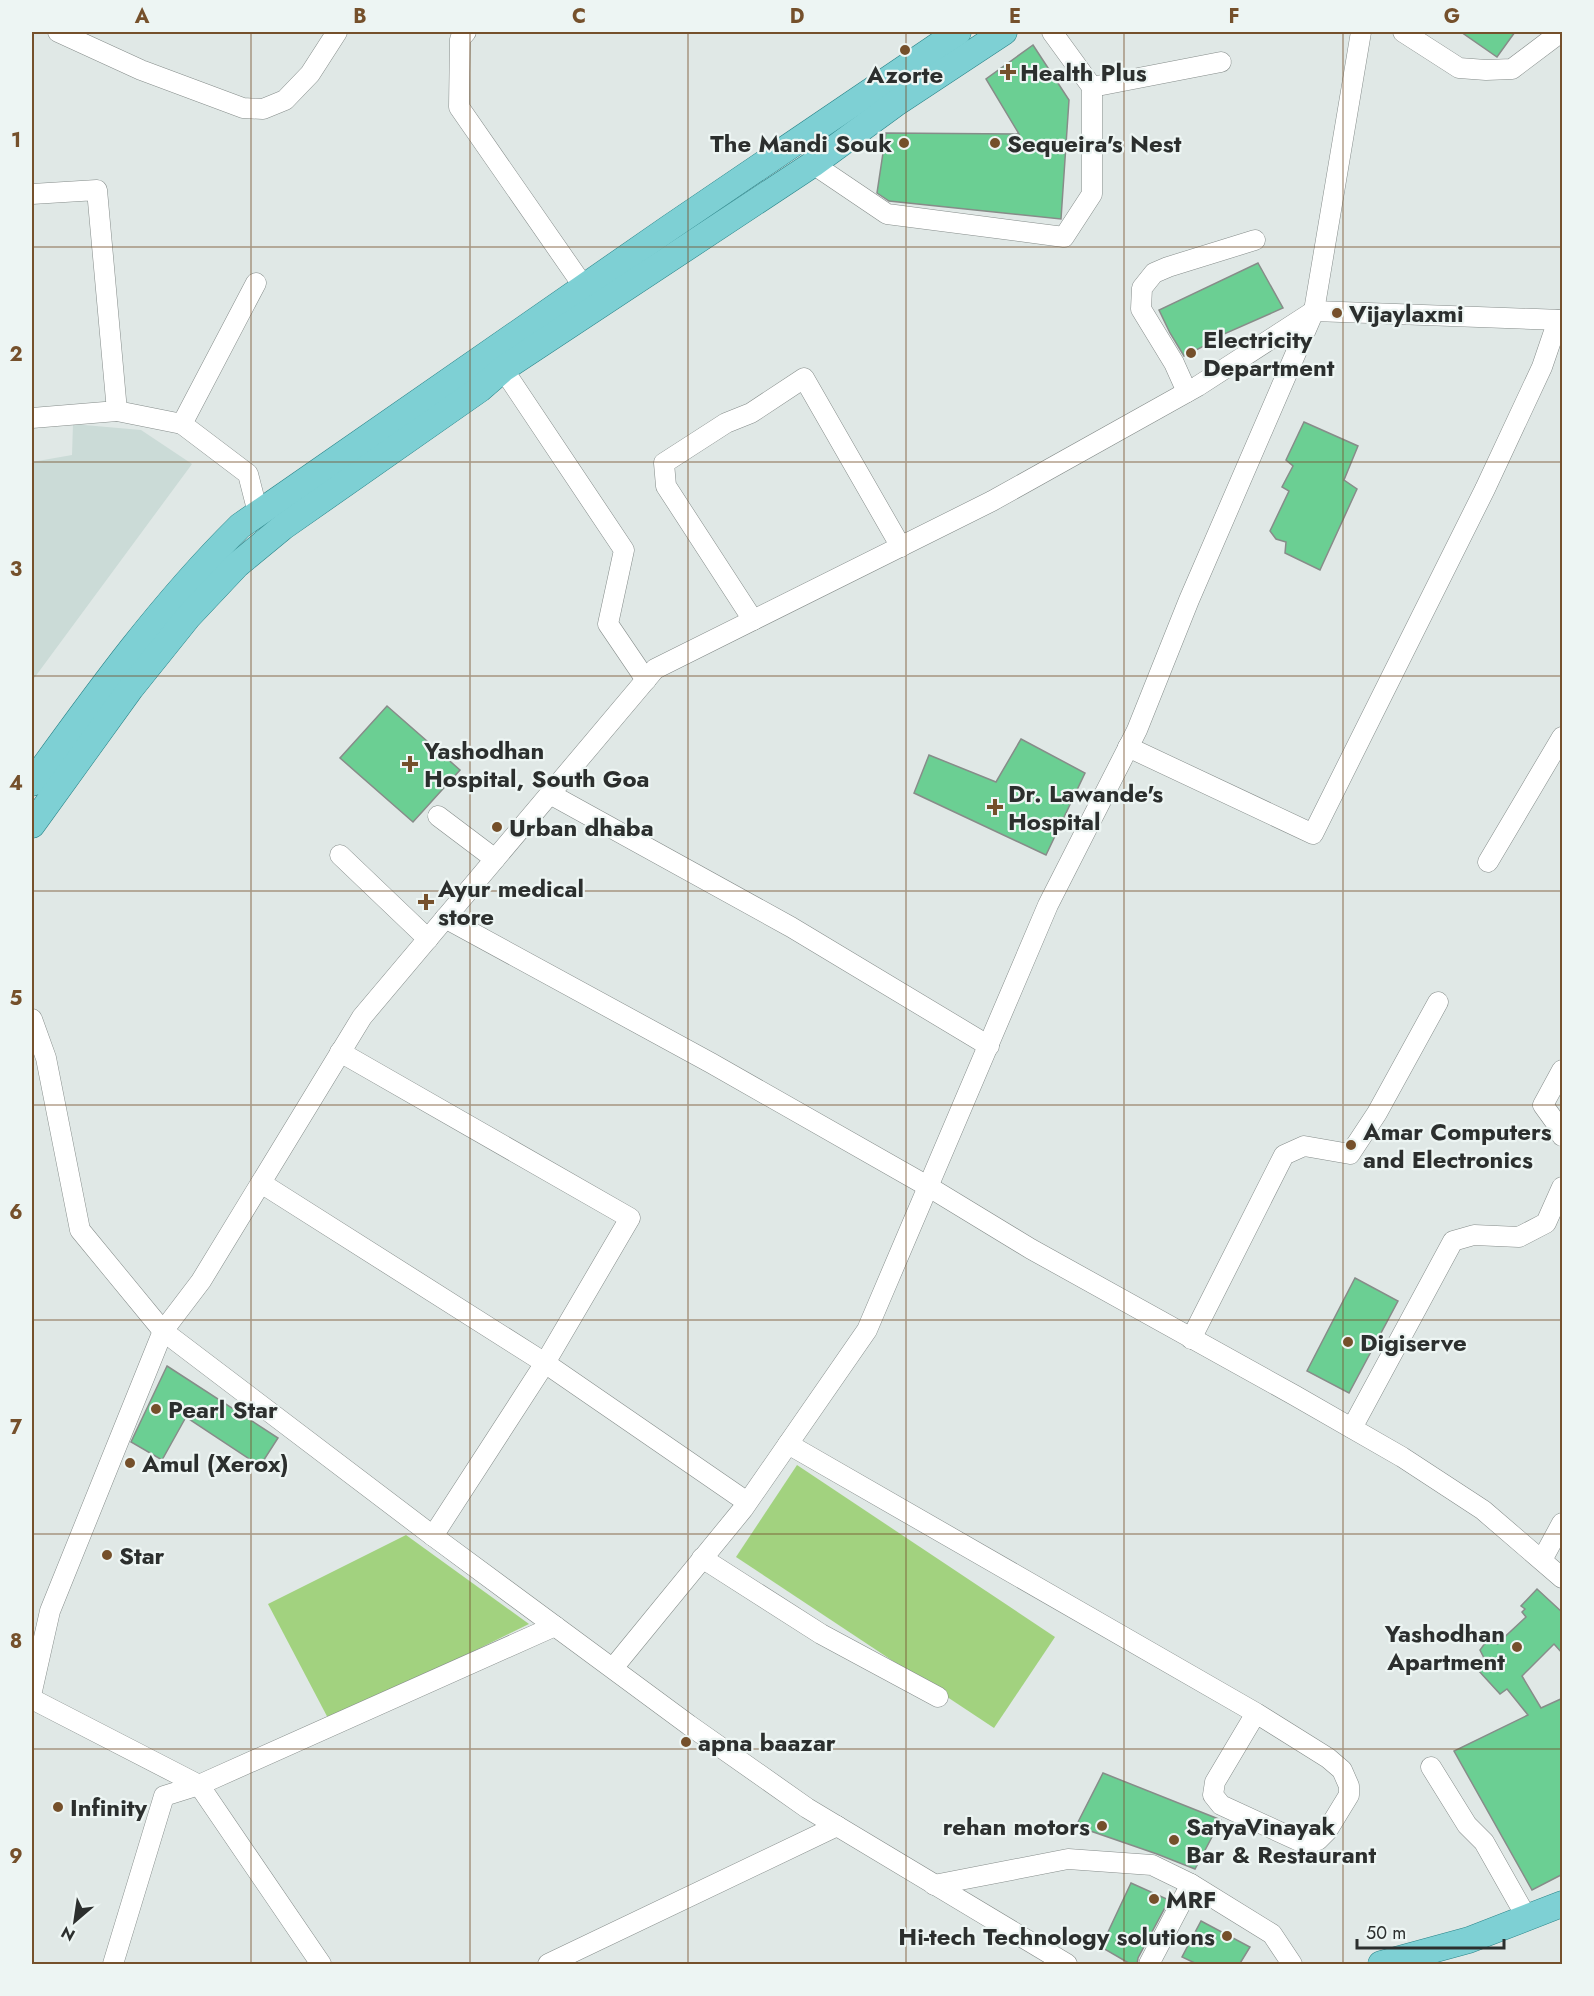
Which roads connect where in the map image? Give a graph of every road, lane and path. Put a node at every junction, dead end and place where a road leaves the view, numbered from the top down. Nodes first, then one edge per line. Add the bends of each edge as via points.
1 (58, 32) edge
2 (337, 32) edge
3 (958, 32) edge
4 (1004, 32) edge
5 (1052, 32) edge
6 (1361, 32) edge
7 (1403, 32) edge
8 (1561, 32) edge
9 (458, 34) edge
10 (1221, 62) dead end
11 (1092, 87) junction
12 (813, 164) junction
13 (32, 194) edge
14 (1255, 240) dead end
15 (256, 283) dead end
16 (584, 287) junction
17 (1314, 311) junction
18 (1560, 320) edge
19 (503, 369) junction
20 (1186, 393) junction
21 (117, 411) junction
22 (32, 418) edge
23 (182, 423) junction
24 (258, 513) junction
25 (901, 547) junction
26 (753, 620) junction
27 (646, 680) junction
28 (1563, 737) edge
29 (1128, 747) junction
30 (32, 783) edge
31 (550, 794) junction
32 (438, 816) dead end
33 (32, 825) edge
34 (340, 855) dead end
35 (495, 859) junction
36 (1488, 862) dead end
37 (445, 918) junction
38 (428, 939) junction
39 (1438, 1002) dead end
40 (32, 1019) edge
41 (989, 1046) junction
42 (340, 1052) junction
43 (1563, 1070) edge
44 (1563, 1136) edge
45 (261, 1183) junction
46 (929, 1187) junction
47 (1563, 1187) edge
48 (163, 1331) junction
49 (1191, 1339) junction
50 (545, 1363) junction
51 (1352, 1428) junction
52 (788, 1444) junction
53 (747, 1502) junction
54 (1563, 1523) edge
55 (433, 1536) junction
56 (702, 1558) junction
57 (1542, 1560) junction
58 (1563, 1578) edge
59 (555, 1626) junction
60 (613, 1668) junction
61 (32, 1691) edge
62 (938, 1697) dead end
63 (32, 1699) edge
64 (1256, 1713) junction
65 (1431, 1767) dead end
66 (199, 1785) junction
67 (837, 1826) junction
68 (1191, 1884) junction
69 (934, 1885) junction
70 (1563, 1904) edge
71 (1527, 1918) junction
72 (113, 1965) edge
73 (321, 1965) edge
74 (548, 1965) edge
75 (1067, 1965) edge
76 (1149, 1965) edge
77 (1292, 1965) edge
78 (1381, 1965) edge

1 - 2 street via 151,74 243,108 263,109 285,100 310,74
3 - 16 main road
4 - 12 main road
5 - 11 street
6 - 17 street
7 - 8 street via 1459,68 1486,70 1512,69
9 - 16 street via 459,107
10 - 11 street
11 - 12 street via 1092,194 1064,237 887,214
12 - 19 main road
13 - 21 street via 97,190
14 - 20 street via 1168,267 1154,273 1142,288 1141,309 1174,363
15 - 23 street
16 - 24 main road
17 - 18 street
17 - 20 street
17 - 29 street
18 - 29 street via 1485,489 1313,834
19 - 27 street via 624,550 608,624
19 - 33 main road via 237,565 188,617 131,688
20 - 25 street
21 - 22 street
21 - 23 street
23 - 24 street via 248,474
24 - 30 main road via 203,563 122,659
25 - 26 street
25 - 26 street via 804,378 663,463 666,486
26 - 27 street via 655,669
27 - 31 street
28 - 36 street
29 - 41 street via 1048,905
31 - 35 street
31 - 41 street via 791,927
32 - 35 street
34 - 38 street
35 - 37 street
37 - 38 street
37 - 46 street
38 - 42 street via 362,1017
39 - 49 street via 1350,1154 1304,1146 1284,1155
40 - 48 street via 46,1058 80,1230
41 - 46 street
42 - 45 street
42 - 50 street via 630,1218
43 - 44 street via 1543,1105
45 - 48 street via 201,1281
45 - 50 street
46 - 49 street via 1031,1250
46 - 52 street via 867,1330
47 - 51 street via 1545,1223 1519,1237 1474,1235 1453,1241
48 - 55 street
48 - 61 street via 50,1611
49 - 51 street
50 - 53 street
50 - 55 street
51 - 57 street via 1483,1510
52 - 53 street
52 - 64 street
53 - 56 street
54 - 57 street
55 - 59 street
56 - 60 street
56 - 62 street via 821,1634
57 - 58 street
59 - 60 street
59 - 66 street
60 - 67 street
63 - 66 street
64 - 64 street via 1215,1782 1213,1795 1221,1805 1299,1841 1309,1844 1318,1840 1349,1795 1342,1770
65 - 71 street via 1467,1825 1484,1842
66 - 72 street via 164,1796
66 - 73 street
67 - 69 street
67 - 74 street
68 - 69 street via 1152,1865 1068,1859
68 - 76 street
68 - 77 street via 1272,1934
69 - 75 street
70 - 71 main road
71 - 78 main road via 1469,1940

